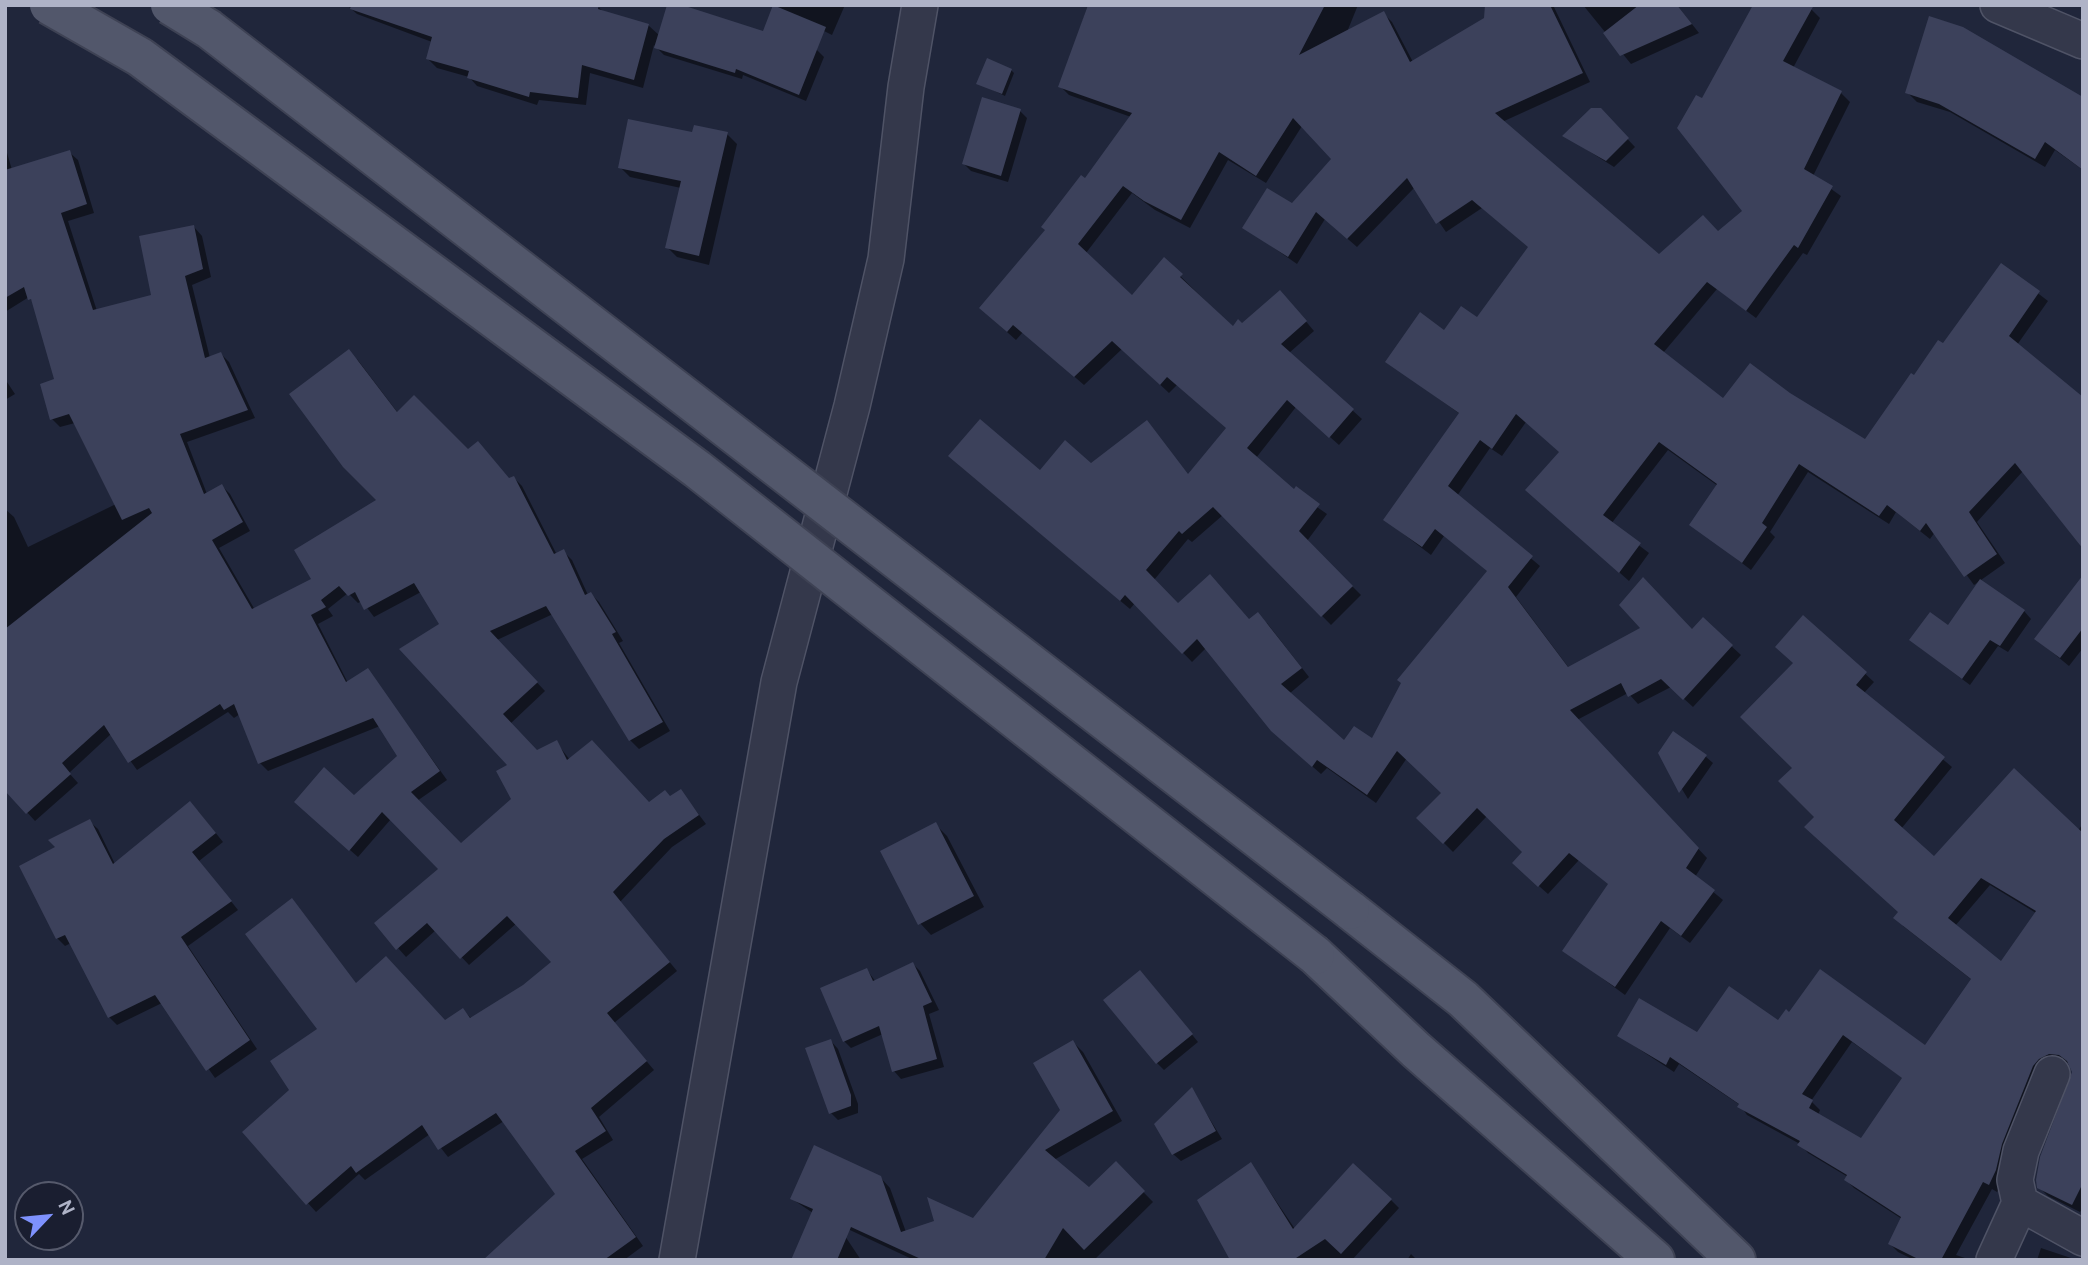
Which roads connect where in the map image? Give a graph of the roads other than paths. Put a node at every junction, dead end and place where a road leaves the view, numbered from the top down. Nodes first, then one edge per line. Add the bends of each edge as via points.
1 (49, 5) edge
2 (170, 5) edge
3 (920, 5) edge
4 (2001, 6) edge
5 (2083, 41) edge
6 (2052, 1074) dead end
7 (2020, 1203) junction
8 (2083, 1238) edge
9 (677, 1260) edge
10 (1655, 1260) edge
11 (1735, 1260) edge
12 (1994, 1260) edge

1 - 10 main road, bridge via 140,57 697,469 1314,955
2 - 11 main road, bridge via 209,29 1463,999
3 - 9 street via 886,258 779,682
4 - 5 street
6 - 7 street via 2021,1151 2015,1180
7 - 8 street
7 - 12 street

